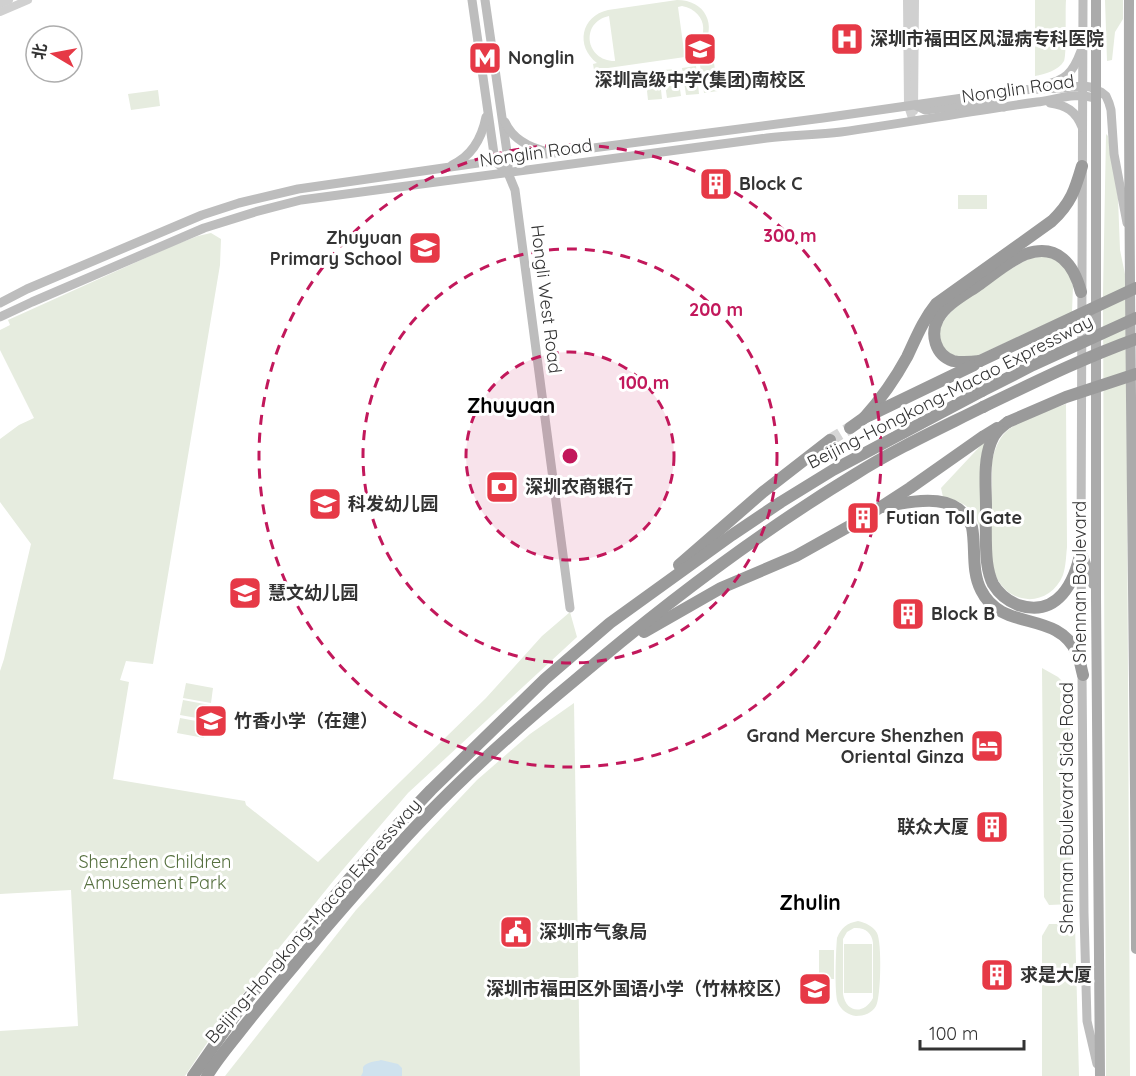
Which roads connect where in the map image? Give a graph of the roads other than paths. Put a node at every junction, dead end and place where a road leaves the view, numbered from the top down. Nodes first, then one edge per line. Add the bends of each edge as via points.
1 (9, 0) edge
2 (28, 0) edge
3 (472, 0) edge
4 (485, 0) edge
5 (1083, 0) edge
6 (1096, 0) edge
7 (1129, 0) edge
8 (912, 2) edge
9 (0, 4) edge
10 (0, 12) edge
11 (1083, 43) junction
12 (1019, 90) junction
13 (1083, 91) junction
14 (1096, 94) junction
15 (1041, 102) junction
16 (487, 103) junction
17 (911, 105) junction
18 (1004, 107) junction
19 (501, 108) junction
20 (913, 121) junction
21 (1082, 130) junction
22 (557, 153) junction
23 (508, 159) junction
24 (495, 161) junction
25 (1082, 166) junction
26 (443, 169) junction
27 (508, 173) junction
28 (1129, 187) junction
29 (1136, 212) edge
30 (1130, 241) junction
31 (985, 275) junction
32 (1136, 288) edge
33 (1081, 292) junction
34 (0, 303) edge
35 (0, 318) edge
36 (1136, 318) edge
37 (1136, 339) edge
38 (980, 362) junction
39 (1136, 374) edge
40 (864, 418) junction
41 (1008, 422) junction
42 (850, 428) tunnel mouth
43 (830, 440) tunnel mouth
44 (855, 524) tunnel mouth
45 (1081, 550) junction
46 (1096, 597) junction
47 (570, 608) dead end
48 (610, 624) junction
49 (595, 663) junction
50 (1083, 675) junction
51 (1136, 701) edge
52 (1136, 949) edge
53 (1100, 1075) edge
54 (193, 1076) edge
55 (207, 1076) edge

1 - 9 street
2 - 10 street
3 - 16 main road
4 - 19 main road, Hongli West Road
5 - 11 main road, Shennan Boulevard Side Road
6 - 14 main road, Shennan Boulevard
7 - 28 main road
8 - 17 street
11 - 12 main road via 1066,77
11 - 13 main road, Shennan Boulevard Side Road
12 - 13 main road, Nonglin Road
12 - 17 main road, Nonglin Road
13 - 14 main road
13 - 15 main road, Nonglin Road
13 - 21 main road, Shennan Boulevard Side Road
14 - 30 main road via 1106,96 1111,110 1114,154
14 - 46 main road, Shennan Boulevard
15 - 18 main road, Nonglin Road
15 - 21 main road via 1066,106 1079,120
16 - 24 main road
16 - 26 main road via 480,138 466,157
17 - 18 main road via 925,110 998,102
17 - 20 street
17 - 22 main road, Nonglin Road
18 - 20 main road, Nonglin Road
19 - 22 main road via 508,129 520,140 530,147
19 - 23 main road, Hongli West Road
20 - 27 main road, Nonglin Road
21 - 25 main road, Shennan Boulevard Side Road
22 - 23 main road, Nonglin Road
23 - 24 main road, Nonglin Road
23 - 27 main road, Hongli West Road
24 - 26 main road, Nonglin Road
24 - 27 main road
25 - 31 highway via 1064,209
25 - 33 main road, Shennan Boulevard Side Road
26 - 34 main road, Nonglin Road via 298,189 238,203 163,231
27 - 35 main road, Nonglin Road via 318,198 255,212 204,228
27 - 47 main road, Hongli West Road via 515,190
28 - 29 main road
28 - 30 main road
30 - 51 main road
31 - 33 highway via 1024,255 1046,252 1068,262
31 - 38 highway via 943,312 934,332 938,348 947,358
31 - 40 highway via 931,310 891,383
32 - 38 highway, bridge
33 - 45 main road, Shennan Boulevard Side Road
36 - 48 highway, Beijing-Hongkong-Macao Expressway, bridge via 1043,360 842,465 714,548
37 - 49 highway, Beijing-Hongkong-Macao Expressway, bridge via 982,407 856,473 690,587
38 - 40 highway
39 - 41 highway, bridge via 1066,397
40 - 42 highway
41 - 45 highway via 995,433 988,449 986,552 993,583 1012,602 1031,608 1046,606 1065,592
41 - 50 highway via 877,510 928,501 947,502 960,509 970,520 976,575 987,600 1013,618 1052,627 1068,639
43 - 48 highway via 763,492
44 - 49 highway via 690,605
45 - 46 main road
45 - 50 main road, Shennan Boulevard Side Road
46 - 53 main road, Shennan Boulevard
48 - 54 highway, Beijing-Hongkong-Macao Expressway via 508,713 390,832 243,1004
49 - 55 highway, Beijing-Hongkong-Macao Expressway via 424,817 254,1013
50 - 53 main road, Shennan Boulevard Side Road via 1087,1021
51 - 52 main road

